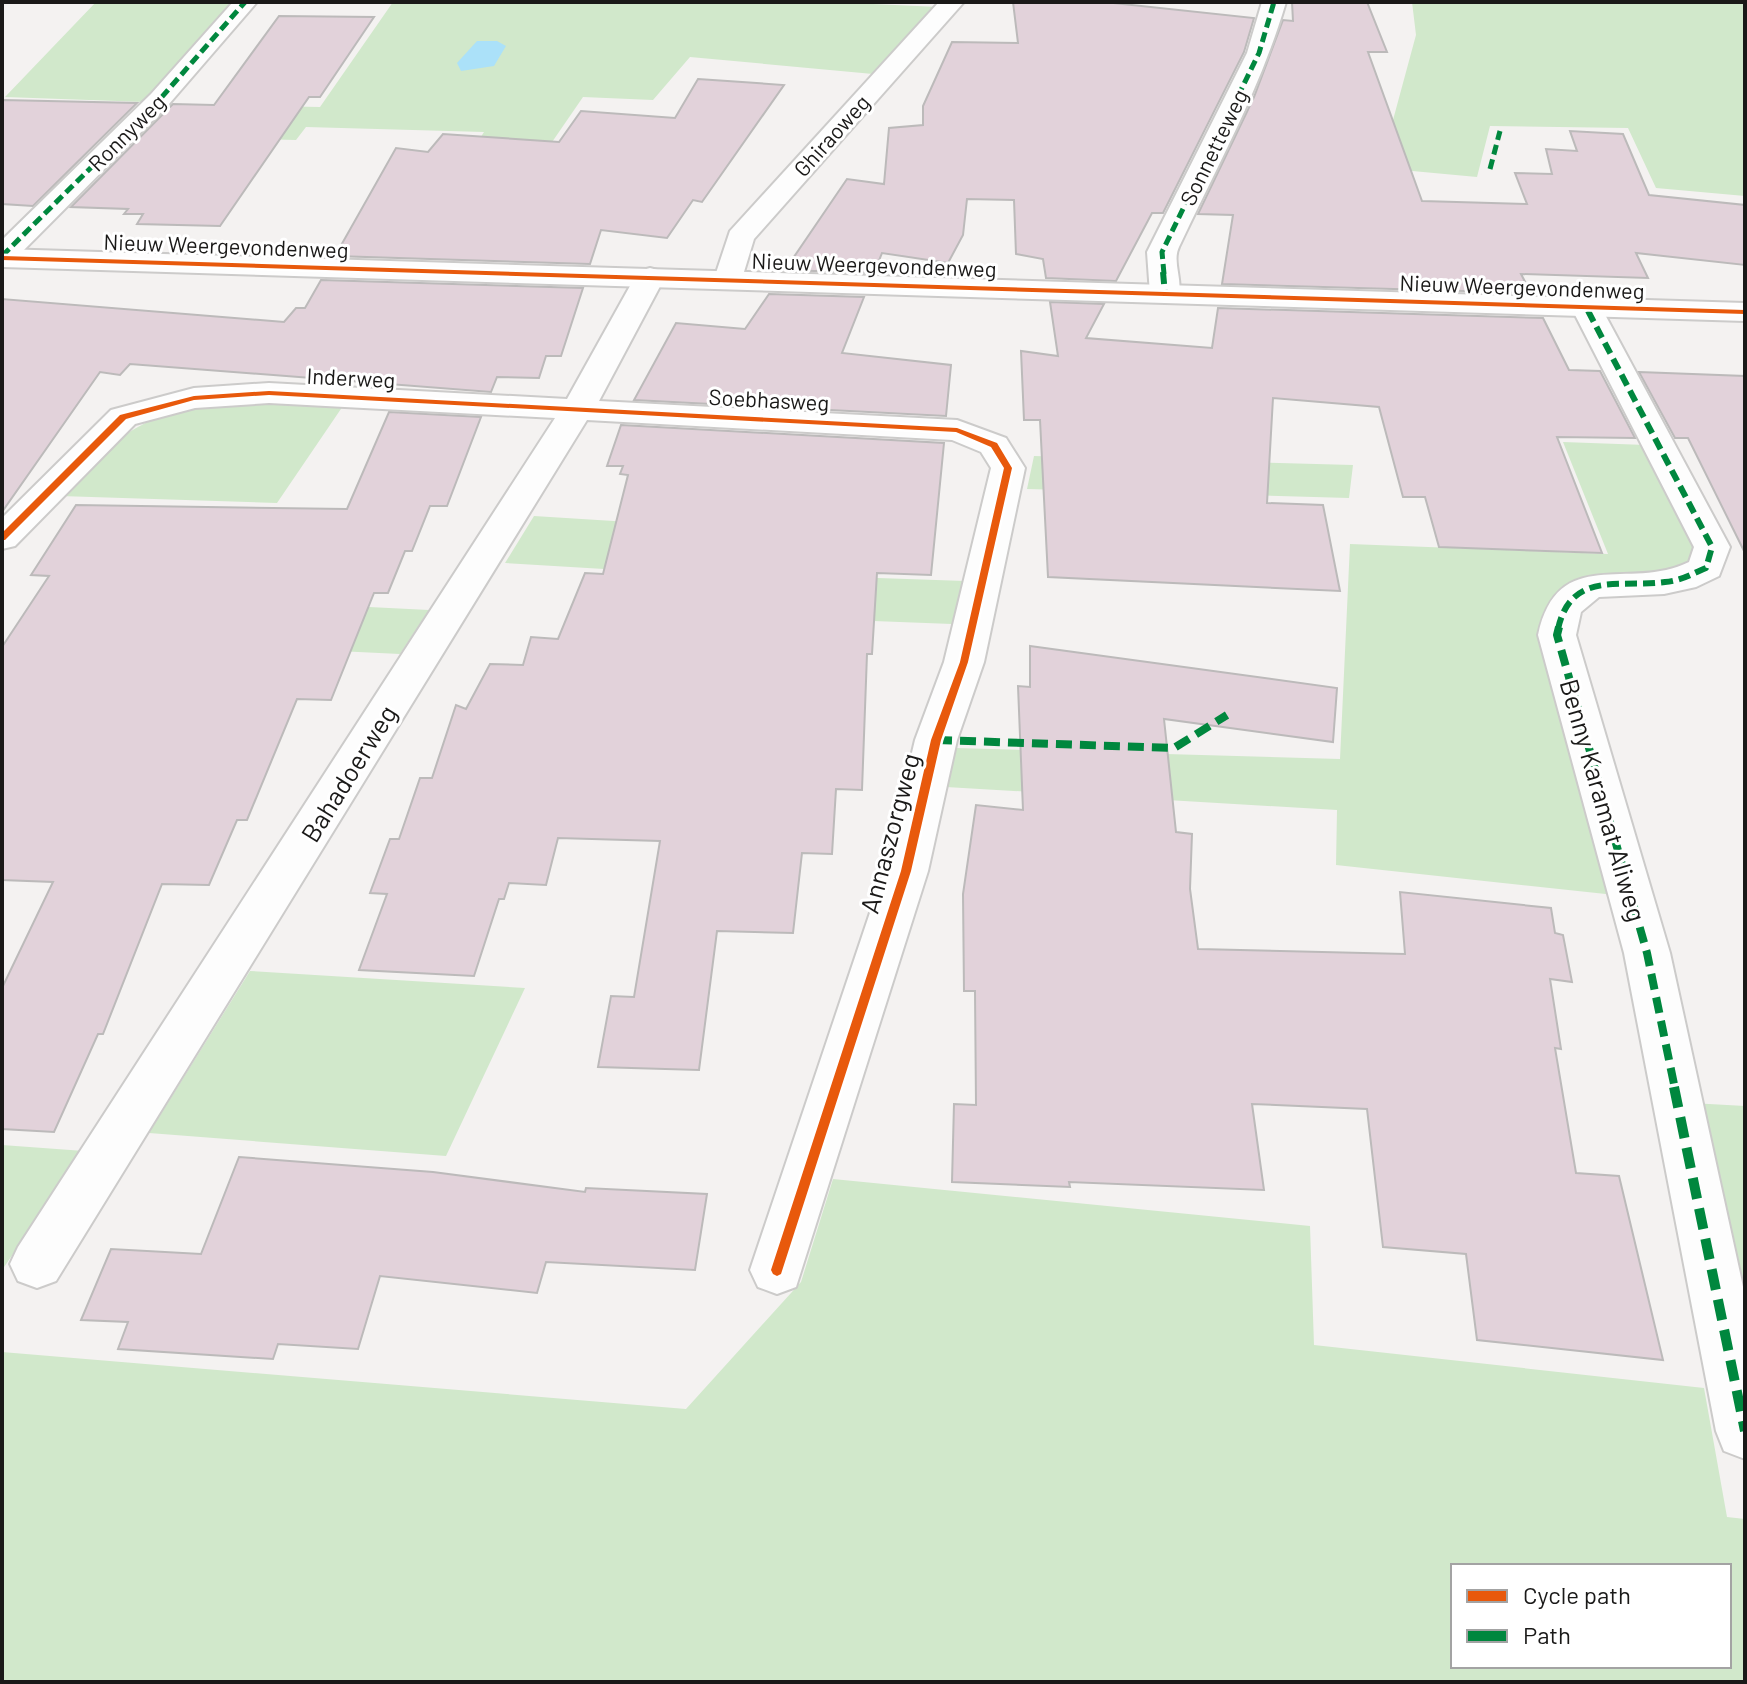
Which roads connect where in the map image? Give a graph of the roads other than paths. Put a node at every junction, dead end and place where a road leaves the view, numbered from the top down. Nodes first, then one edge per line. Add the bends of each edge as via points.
1 (245, 2) edge
2 (952, 2) edge
3 (1274, 2) edge
4 (2, 257) edge
5 (650, 277) junction
6 (729, 279) junction
7 (1165, 294) junction
8 (1587, 309) junction
9 (1745, 312) edge
10 (579, 407) junction
11 (957, 430) joint
12 (2, 538) edge
13 (37, 1264) dead end
14 (777, 1270) dead end
15 (1745, 1431) edge

1 - 4 street, Ronnyweg via 160,99
2 - 6 street, Ghiraoweg via 740,237
3 - 7 street, Sonnetteweg via 1259,53 1162,252
4 - 5 street, Nieuw Weergevondenweg
5 - 6 street, Nieuw Weergevondenweg
5 - 10 street, Bahadoerweg
6 - 7 street, Nieuw Weergevondenweg
7 - 8 street, Nieuw Weergevondenweg
8 - 9 street, Nieuw Weergevondenweg
8 - 15 street, Benny Karamat Aliweg via 1712,547 1706,568 1683,579 1606,583 1577,593 1559,613 1557,635 1647,953
10 - 11 street, Soebhasweg
10 - 12 street, Inderweg via 269,393 194,398 123,417
10 - 13 street, Bahadoerweg
11 - 14 street, Annaszorgweg via 994,445 1008,468 964,662 936,740 906,871

